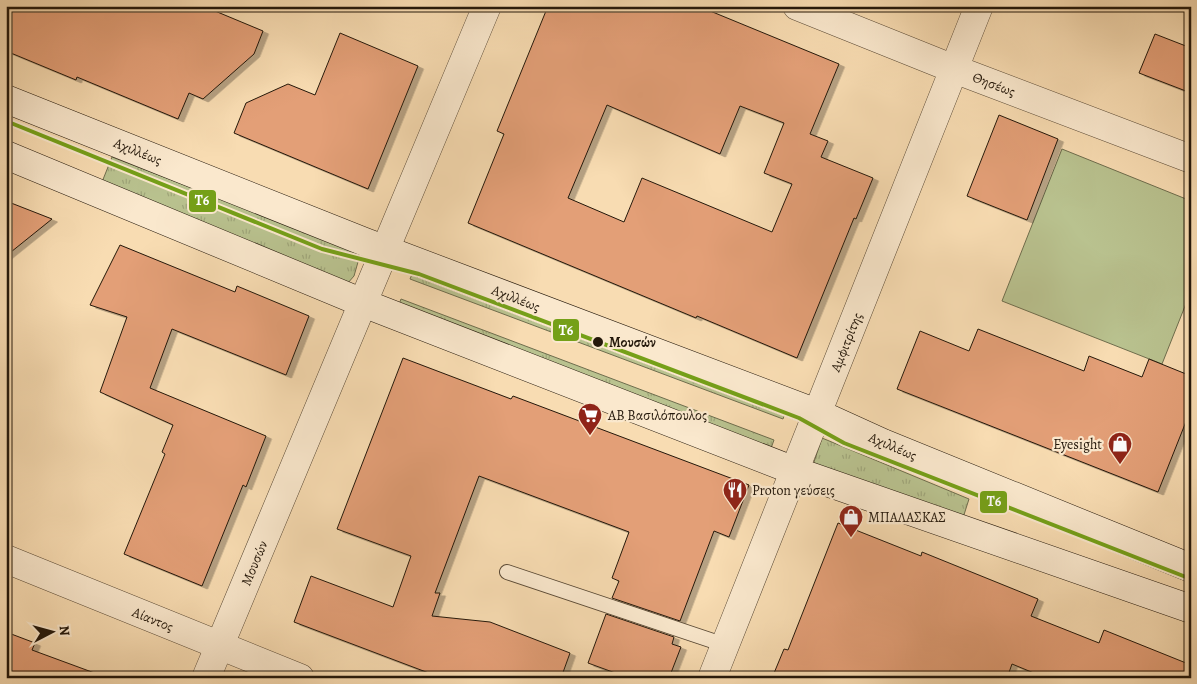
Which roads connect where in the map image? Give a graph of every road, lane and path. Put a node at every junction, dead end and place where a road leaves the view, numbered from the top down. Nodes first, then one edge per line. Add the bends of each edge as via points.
1 (487, 6) edge
2 (797, 6) edge
3 (979, 6) edge
4 (954, 69) junction
5 (6, 99) edge
6 (6, 155) edge
7 (1191, 159) edge
8 (386, 248) junction
9 (363, 303) junction
10 (817, 413) junction
11 (795, 471) junction
12 (6, 559) edge
13 (1191, 568) edge
14 (507, 572) dead end
15 (1191, 609) edge
16 (220, 645) junction
17 (726, 645) junction
18 (206, 678) edge
19 (300, 678) edge
20 (712, 678) edge

1 - 8 main road, Μουσών
2 - 4 main road, Θησέως
3 - 4 main road, Αμφιτρίτης
4 - 7 main road, Θησέως
4 - 10 main road, Αμφιτρίτης
5 - 8 main road, Αχιλλέως
6 - 9 main road
8 - 9 main road, Μουσών
8 - 10 main road, Αχιλλέως
9 - 11 main road
9 - 16 main road, Μουσών
10 - 11 main road, Αμφιτρίτης
10 - 13 main road, Αχιλλέως
11 - 15 main road
11 - 17 main road, Αμφιτρίτης
12 - 16 main road, Αίαντος
14 - 17 lane
16 - 18 main road, Μουσών
16 - 19 main road, Αίαντος
17 - 20 main road, Αμφιτρίτης

